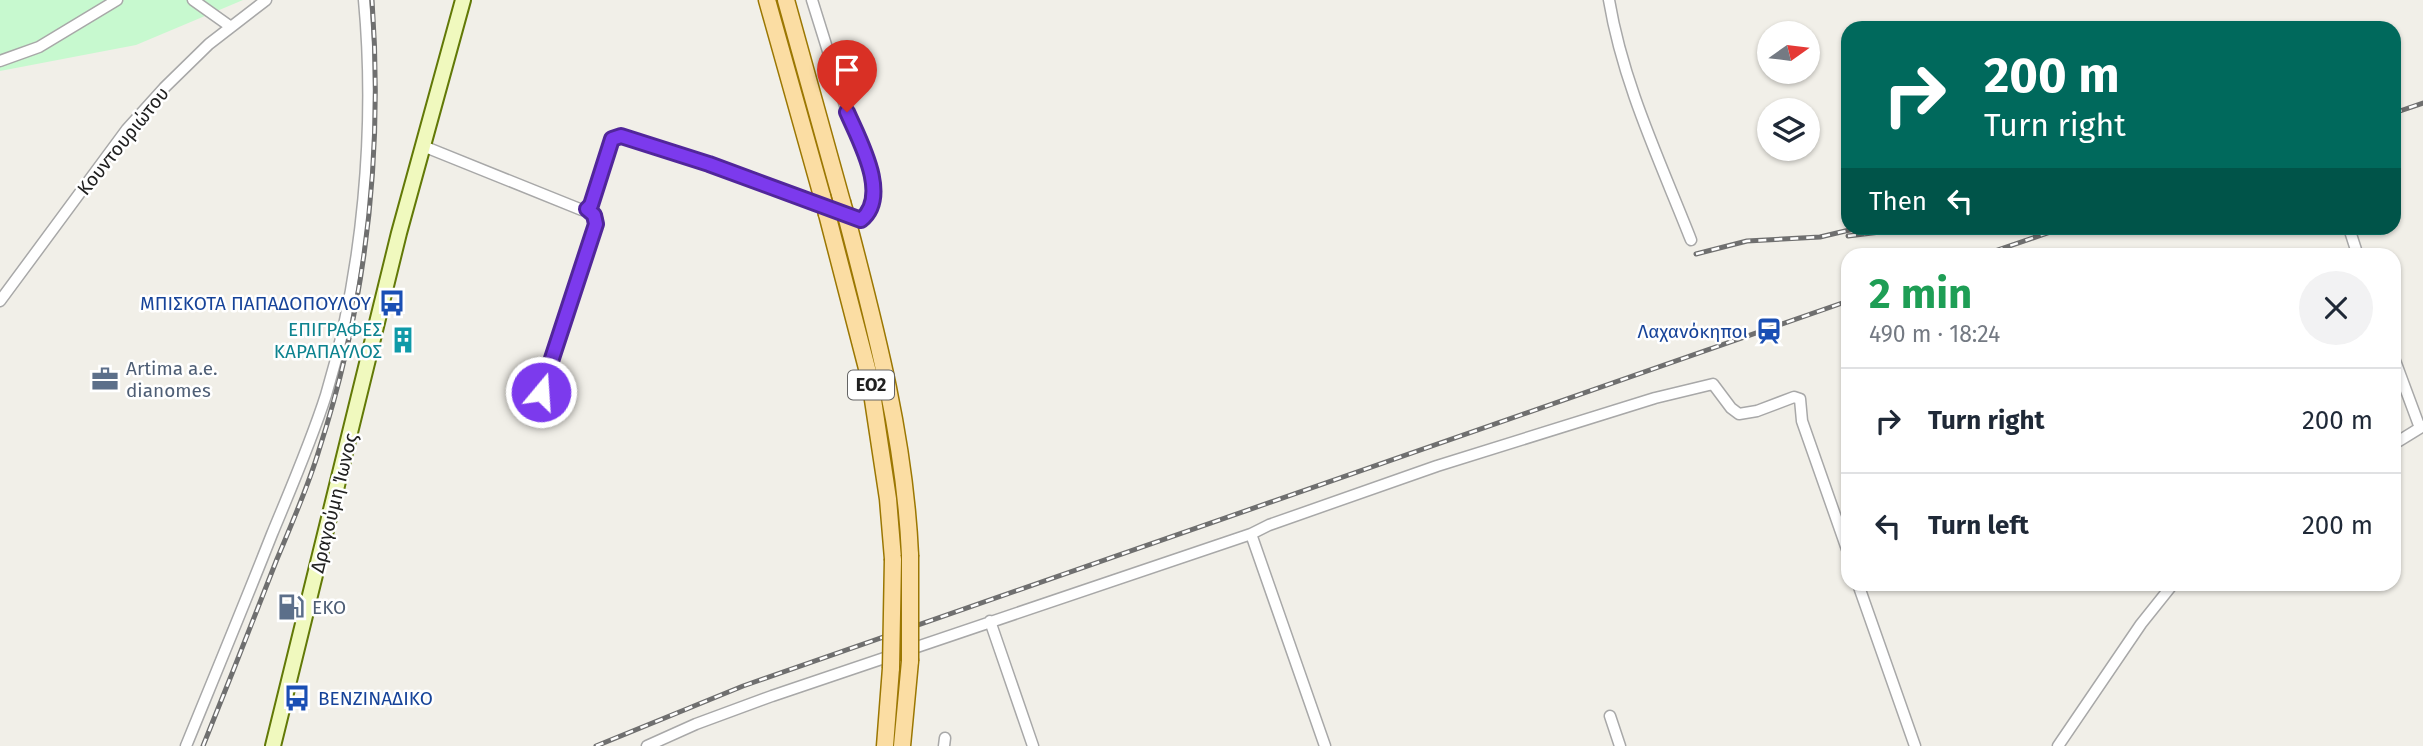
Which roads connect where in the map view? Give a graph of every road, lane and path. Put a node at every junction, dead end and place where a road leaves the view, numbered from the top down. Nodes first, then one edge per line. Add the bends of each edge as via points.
1 (117, 0) edge
2 (193, 0) edge
3 (266, 0) edge
4 (364, 0) edge
5 (463, 0) edge
6 (767, 0) edge
7 (786, 0) edge
8 (812, 0) edge
9 (1609, 0) edge
10 (231, 27) junction
11 (0, 61) edge
12 (423, 146) junction
13 (587, 209) junction
14 (1691, 240) dead end
15 (0, 300) edge
16 (2401, 375) edge
17 (541, 392) dead end
18 (2422, 427) edge
19 (2401, 440) edge
20 (1841, 532) edge
21 (1251, 534) junction
22 (1860, 591) edge
23 (2167, 591) edge
24 (990, 621) junction
25 (1610, 716) dead end
26 (186, 746) edge
27 (273, 746) edge
28 (647, 746) edge
29 (885, 746) edge
30 (902, 746) edge
31 (1033, 746) edge
32 (1325, 746) edge
33 (1620, 746) edge
34 (1915, 746) edge
35 (2058, 746) edge

1 - 11 street via 39,47
2 - 10 street
3 - 10 street, Κουντουριώτου
4 - 26 street via 369,79 362,208 332,374 311,438
5 - 12 main road
6 - 29 main road, ΕΟ2, bridge via 870,380 893,559
7 - 30 main road, ΕΟ2, bridge via 875,328 905,486 910,661
8 - 13 street via 847,112 870,167 874,193 868,215 861,220 621,136 612,139
9 - 14 street via 1629,82
10 - 15 street, Κουντουριώτου via 127,129
12 - 13 street
12 - 27 main road, Δραγούμη Ίωνος
13 - 17 street via 596,224
16 - 18 street
18 - 19 street
20 - 21 street via 1802,421 1800,399 1739,414 1713,384 1437,466
21 - 24 street
21 - 32 street
22 - 34 street
23 - 35 street
24 - 28 street via 772,696
24 - 31 street
25 - 33 street

